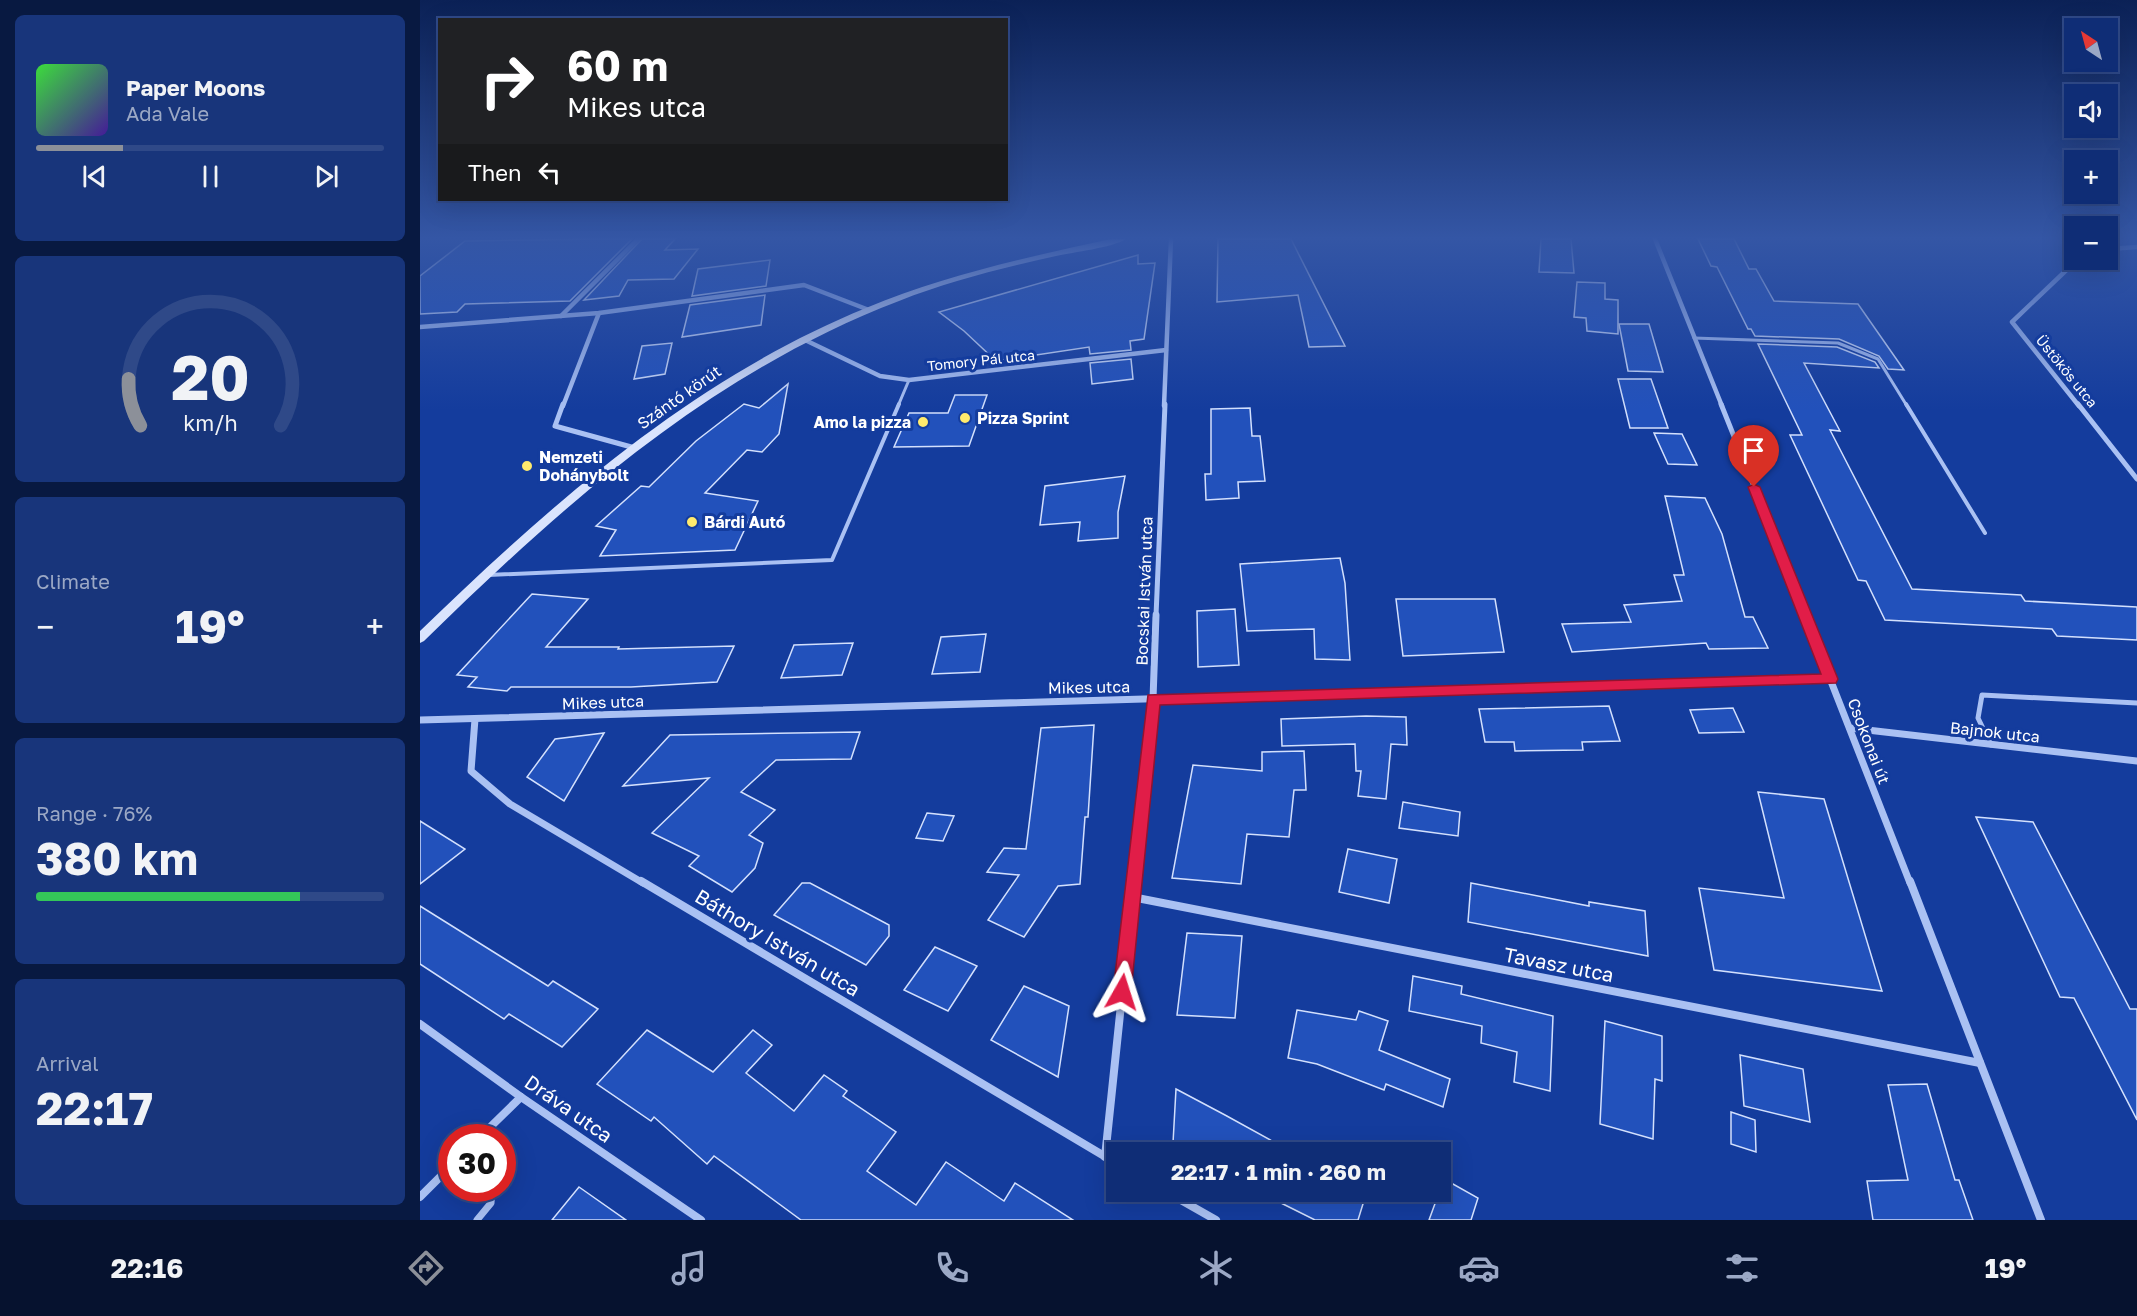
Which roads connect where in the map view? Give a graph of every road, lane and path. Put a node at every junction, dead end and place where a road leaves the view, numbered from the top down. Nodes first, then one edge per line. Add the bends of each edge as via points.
1 (580, 296) edge
2 (727, 296) edge
3 (832, 296) edge
4 (911, 296) edge
5 (1168, 296) edge
6 (1677, 296) edge
7 (2039, 296) edge
8 (869, 310) junction
9 (599, 314) junction
10 (560, 316) junction
11 (420, 327) edge
12 (1694, 338) junction
13 (805, 340) junction
14 (1166, 350) junction
15 (909, 380) junction
16 (635, 448) junction
17 (2137, 479) edge
18 (1985, 533) dead end
19 (485, 576) junction
20 (420, 638) edge
21 (1831, 679) junction
22 (1153, 699) junction
23 (2137, 702) edge
24 (475, 719) junction
25 (420, 720) edge
26 (1850, 728) junction
27 (1991, 745) junction
28 (2137, 761) edge
29 (1132, 897) junction
30 (420, 1024) edge
31 (1980, 1063) junction
32 (520, 1097) junction
33 (493, 1124) edge
34 (1105, 1157) joint
35 (438, 1179) edge
36 (420, 1197) edge
37 (491, 1202) edge
38 (1184, 1202) edge
39 (477, 1220) edge
40 (701, 1220) edge
41 (1216, 1220) edge
42 (2041, 1220) edge

1 - 10 street
2 - 9 street
3 - 8 street
4 - 8 street, Szántó körút
5 - 14 street, Bocskai István utca
6 - 12 street, Csokonai út
7 - 17 street, Üstökös utca via 2012,322
8 - 13 street, Szántó körút
9 - 10 street
9 - 16 street via 555,426
10 - 11 street
12 - 18 lane via 1838,343 1878,359
12 - 21 street, Csokonai út
13 - 15 street, Tomory Pál utca via 880,376
13 - 16 street, Szántó körút via 736,378
14 - 15 street, Tomory Pál utca
14 - 22 street, Bocskai István utca
15 - 19 lane via 832,560
16 - 19 street, Szántó körút via 531,532
19 - 20 street, Szántó körút
21 - 22 street, Mikes utca
21 - 26 street, Csokonai út
22 - 24 street, Mikes utca
22 - 29 street, Bocskai István utca
23 - 27 lane via 1982,695 1978,718
24 - 25 street, Mikes utca
24 - 34 street, Báthory István utca via 471,771 510,804
26 - 27 street, Bajnok utca
26 - 31 street, Csokonai út
27 - 28 street, Bajnok utca
29 - 31 street, Tavasz utca
29 - 34 street, Bocskai István utca
30 - 32 street, Dráva utca
31 - 42 street, Csokonai út
32 - 33 street
32 - 40 street, Dráva utca
35 - 36 street
37 - 39 lane
38 - 41 street

